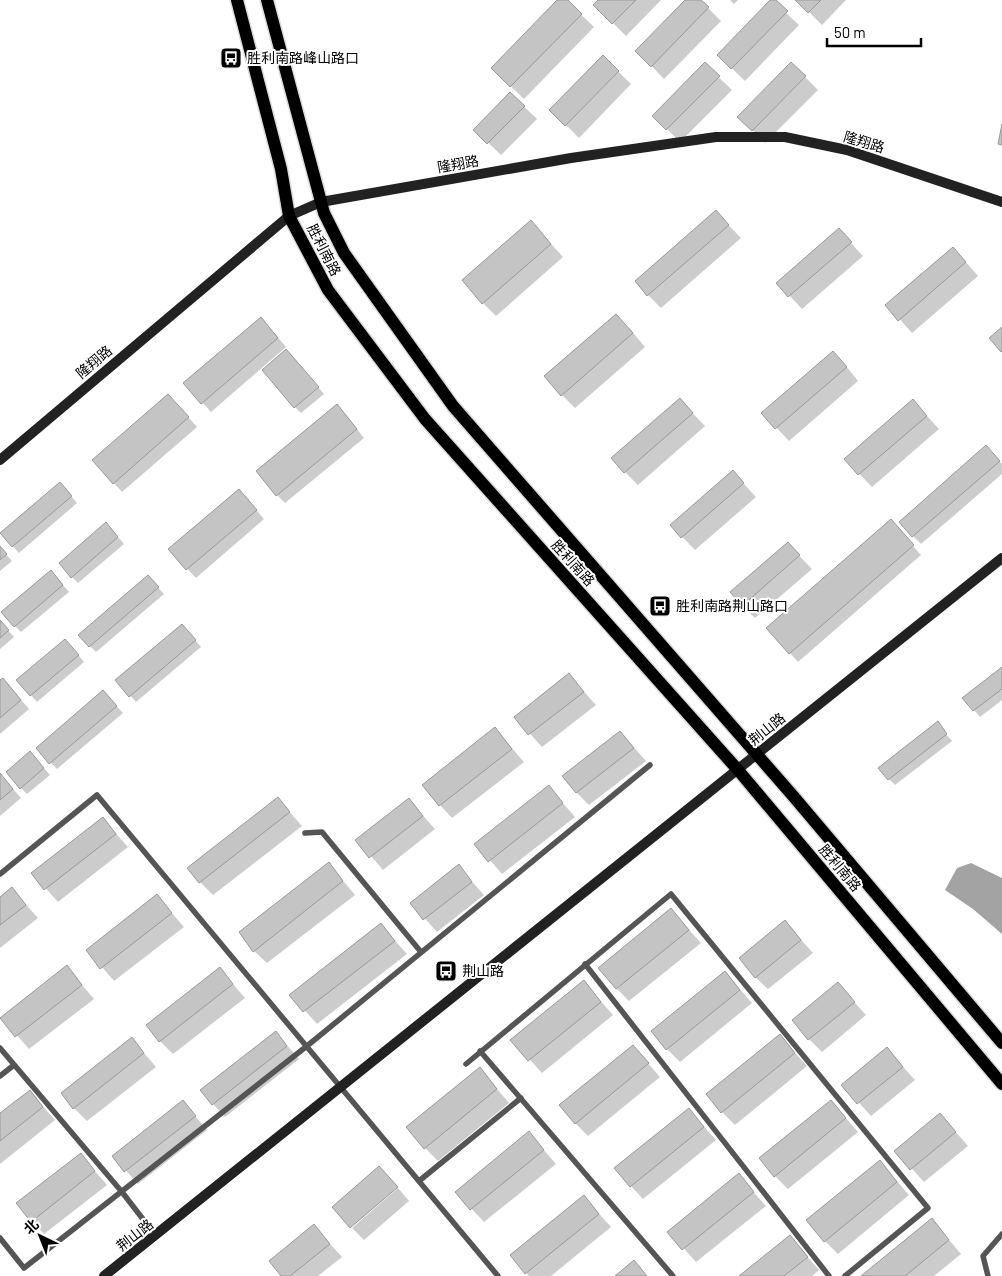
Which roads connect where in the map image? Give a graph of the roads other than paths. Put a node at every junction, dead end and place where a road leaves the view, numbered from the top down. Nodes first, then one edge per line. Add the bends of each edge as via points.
1 (237, 0) edge
2 (267, 0) edge
3 (321, 202) junction
4 (1002, 202) edge
5 (289, 216) junction
6 (0, 460) edge
7 (1002, 558) edge
8 (757, 755) junction
9 (650, 765) dead end
10 (738, 770) junction
11 (305, 833) dead end
12 (0, 874) edge
13 (421, 952) junction
14 (585, 964) junction
15 (1002, 1043) edge
16 (307, 1046) junction
17 (0, 1048) edge
18 (480, 1051) junction
19 (466, 1064) dead end
20 (14, 1065) junction
21 (0, 1076) edge
22 (1002, 1084) edge
23 (340, 1086) junction
24 (521, 1098) junction
25 (419, 1181) junction
26 (122, 1192) junction
27 (1002, 1234) edge
28 (156, 1236) junction
29 (0, 1238) edge
30 (104, 1276) edge
31 (498, 1276) edge
32 (673, 1276) edge
33 (829, 1276) edge
34 (845, 1276) edge
35 (988, 1276) edge

1 - 5 main road, 胜利南路 via 281,169
2 - 3 main road, 胜利南路
3 - 4 street, 隆翔路 via 571,158 716,137 785,137 847,150
3 - 5 street, 隆翔路
3 - 8 main road, 胜利南路 via 344,253 453,406
5 - 6 street, 隆翔路
5 - 10 main road, 胜利南路 via 328,290 425,419
7 - 8 street, 荆山路
8 - 10 street, 荆山路
8 - 15 main road, 胜利南路
9 - 13 lane
10 - 22 main road, 胜利南路
10 - 23 street, 荆山路
11 - 13 lane via 322,832
12 - 16 lane via 97,795
13 - 16 lane
14 - 18 lane
14 - 33 lane
14 - 34 lane via 670,894 677,902 928,1208
16 - 23 lane
16 - 26 lane
17 - 20 lane
18 - 19 lane
18 - 24 lane
20 - 21 lane
20 - 26 lane
23 - 25 lane
23 - 28 street, 荆山路
24 - 25 lane
24 - 32 lane
25 - 31 lane
26 - 28 lane
26 - 29 lane via 24,1268
27 - 35 lane via 984,1256
28 - 30 street, 荆山路

